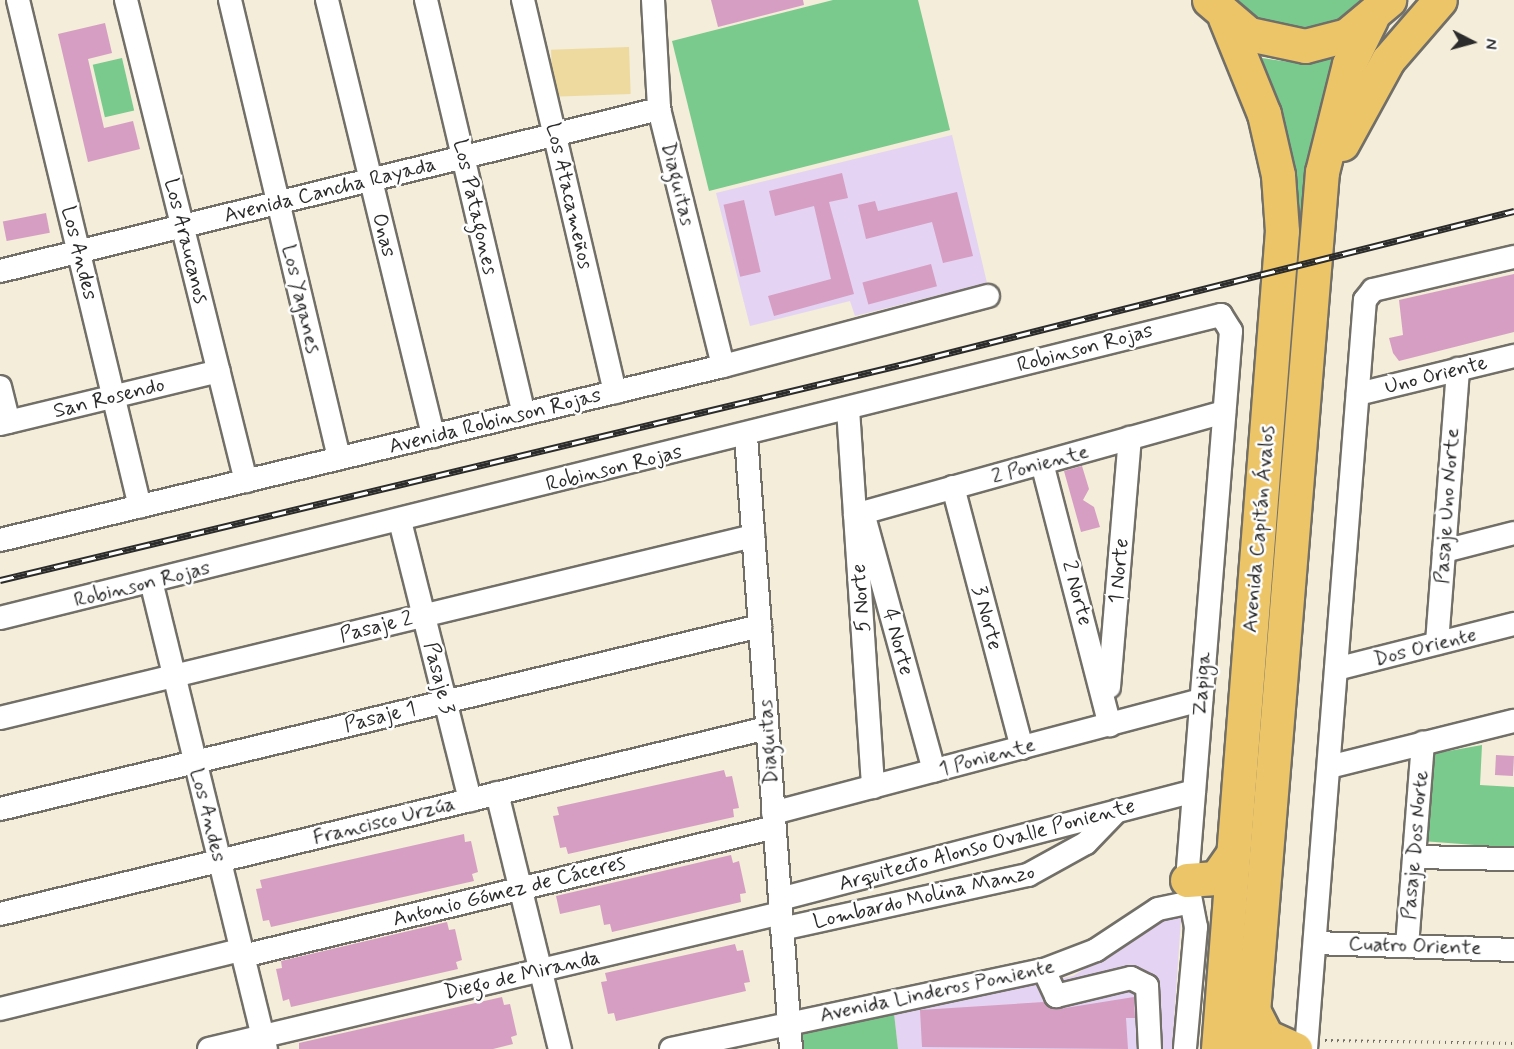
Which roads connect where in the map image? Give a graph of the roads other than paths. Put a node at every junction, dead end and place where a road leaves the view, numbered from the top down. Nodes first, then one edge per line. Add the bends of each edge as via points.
1 (18, 0) edge
2 (126, 0) edge
3 (230, 0) edge
4 (327, 0) edge
5 (426, 0) edge
6 (523, 0) edge
7 (653, 0) edge
8 (1440, 0) edge
9 (1385, 5) edge
10 (1217, 9) edge
11 (659, 109) junction
12 (555, 134) junction
13 (463, 157) junction
14 (370, 180) junction
15 (278, 203) junction
16 (182, 226) junction
17 (1316, 235) junction
18 (79, 252) junction
19 (1514, 257) edge
20 (0, 271) edge
21 (988, 296) dead end
22 (1226, 319) joint
23 (1514, 356) edge
24 (723, 366) junction
25 (1458, 369) junction
26 (219, 371) junction
27 (0, 387) edge
28 (615, 392) junction
29 (1358, 394) junction
30 (113, 397) junction
31 (848, 409) junction
32 (1224, 412) junction
33 (524, 414) junction
34 (4, 423) edge
35 (433, 436) junction
36 (746, 436) junction
37 (1130, 438) junction
38 (339, 458) junction
39 (1042, 463) junction
40 (246, 481) junction
41 (953, 487) junction
42 (140, 507) junction
43 (859, 514) junction
44 (400, 520) junction
45 (1514, 533) edge
46 (753, 536) junction
47 (0, 540) edge
48 (1444, 551) junction
49 (151, 581) junction
50 (424, 615) junction
51 (0, 618) edge
52 (1514, 624) edge
53 (760, 626) junction
54 (1437, 644) junction
55 (1336, 669) junction
56 (174, 676) junction
57 (1201, 700) junction
58 (446, 701) junction
59 (1109, 714) junction
60 (0, 718) edge
61 (1514, 721) edge
62 (767, 728) junction
63 (1423, 743) junction
64 (1022, 748) junction
65 (195, 762) junction
66 (1329, 767) junction
67 (934, 771) junction
68 (873, 787) junction
69 (1194, 791) junction
70 (497, 793) junction
71 (470, 800) junction
72 (0, 809) edge
73 (1117, 811) junction
74 (774, 820) junction
75 (1233, 854) junction
76 (1414, 857) junction
77 (1514, 859) edge
78 (220, 860) junction
79 (520, 889) junction
80 (1188, 891) junction
81 (0, 914) edge
82 (781, 914) junction
83 (1315, 943) junction
84 (1407, 946) junction
85 (1514, 950) edge
86 (242, 953) junction
87 (1044, 970) junction
88 (541, 971) junction
89 (0, 1009) edge
90 (1254, 1012) junction
91 (789, 1023) junction
92 (1219, 1035) edge
93 (264, 1043) edge
94 (209, 1049) edge
95 (560, 1049) edge
96 (671, 1049) edge
97 (791, 1049) edge
98 (1150, 1049) edge
99 (1185, 1049) edge
100 (1242, 1049) edge
101 (1250, 1049) edge
102 (1295, 1049) edge
103 (1306, 1049) edge

1 - 18 street, Los Andes
2 - 16 street, Los Araucanos
3 - 15 street, Los Yaganes
4 - 14 street, Onas
5 - 13 street, Los Patagones
6 - 12 street, Los Atacameños
7 - 11 street, Diaguitas
8 - 17 highway via 1388,60 1354,118 1335,161
9 - 10 highway via 1334,41 1298,46 1263,40
9 - 17 highway, Avenida Capitán Ávalos via 1349,64 1333,120
10 - 75 highway, Avenida Capitán Ávalos via 1264,114 1278,175 1282,231
11 - 12 street, Avenida Cancha Rayada
11 - 24 street, Diaguitas
12 - 13 street, Avenida Cancha Rayada
12 - 28 street, Los Atacameños
13 - 14 street, Avenida Cancha Rayada
13 - 33 street, Los Patagones
14 - 15 street, Avenida Cancha Rayada
14 - 35 street, Onas
15 - 16 street, Avenida Cancha Rayada
15 - 38 street, Los Yaganes
16 - 18 street, Avenida Cancha Rayada
16 - 26 street, Los Araucanos
17 - 90 highway, Avenida Capitán Ávalos
18 - 20 street, Avenida Cancha Rayada
18 - 30 street, Los Andes
19 - 29 street via 1373,290 1365,300
21 - 24 street, Avenida Robinson Rojas
22 - 31 street, Robinson Rojas via 1214,314
22 - 32 street, Zapiga via 1231,331
23 - 25 street, Uno Oriente
24 - 28 street, Avenida Robinson Rojas
25 - 29 street, Uno Oriente
25 - 48 street, Pasaje Uno Norte
26 - 30 street, San Rosendo
26 - 40 street, Los Araucanos
27 - 34 street
28 - 33 street, Avenida Robinson Rojas
29 - 55 street
30 - 34 street, San Rosendo
30 - 42 street, Los Andes
31 - 36 street, Robinson Rojas
31 - 43 street, 5 Norte
32 - 37 street, 2 Poniente
32 - 57 street, Zapiga
33 - 35 street, Avenida Robinson Rojas
35 - 38 street, Avenida Robinson Rojas
36 - 44 street, Robinson Rojas
36 - 46 street, Diaguitas
37 - 39 street, 2 Poniente
37 - 59 street, 1 Norte
38 - 40 street, Avenida Robinson Rojas
39 - 41 street, 2 Poniente
39 - 59 street, 2 Norte
40 - 42 street, Avenida Robinson Rojas
41 - 43 street, 2 Poniente
41 - 64 street, 3 Norte
42 - 47 street, Avenida Robinson Rojas
43 - 67 street, 4 Norte
43 - 68 street, 5 Norte
44 - 49 street, Robinson Rojas
44 - 50 street, Pasaje 3
45 - 48 street
46 - 50 street, Pasaje 2
46 - 53 street, Diaguitas
48 - 54 street, Pasaje Uno Norte
49 - 51 street, Robinson Rojas
49 - 56 street, Los Andes
50 - 56 street, Pasaje 2
50 - 58 street, Pasaje 3
52 - 54 street, Dos Oriente
53 - 58 street, Pasaje 1
53 - 62 street, Diaguitas
54 - 55 street, Dos Oriente
55 - 66 street
56 - 60 street, Pasaje 2
56 - 65 street, Los Andes
57 - 59 street, 1 Poniente
57 - 69 street, Zapiga
58 - 65 street, Pasaje 1
58 - 71 street, Pasaje 3
59 - 64 street, 1 Poniente
61 - 63 street
62 - 70 street, Francisco Urzúa
62 - 74 street, Diaguitas
63 - 66 street
63 - 76 street, Pasaje Dos Norte
64 - 67 street, 1 Poniente
65 - 72 street, Pasaje 1
65 - 78 street, Los Andes
66 - 83 street
67 - 68 street, 1 Poniente
68 - 74 street, 1 Poniente
69 - 73 street, Arquitecto Alonso Ovalle Poniente
69 - 80 street, Zapiga
70 - 71 street, Francisco Urzúa
70 - 79 street
71 - 78 street, Francisco Urzúa
73 - 82 street, Arquitecto Alonso Ovalle Poniente
73 - 82 street, Lombardo Molina Manzo via 1086,843 1028,875
74 - 79 street, Antonio Gómez de Cáceres
74 - 82 street, Diaguitas
75 - 80 highway via 1216,878
75 - 92 highway, Avenida Capitán Ávalos
76 - 77 street
76 - 84 street, Pasaje Dos Norte
78 - 81 street, Francisco Urzúa
78 - 86 street, Los Andes
79 - 86 street, Antonio Gómez de Cáceres
79 - 88 street
80 - 87 street, Avenida Linderos Poniente via 1096,950
80 - 99 street, Zapiga via 1196,927
82 - 88 street, Diego de Miranda
82 - 91 street, Diaguitas
83 - 84 street, Cuatro Oriente
83 - 103 street
84 - 85 street, Cuatro Oriente
86 - 89 street
86 - 93 street, Los Andes
87 - 91 street, Avenida Linderos Poniente
87 - 98 street via 1056,996 1131,978 1147,986
88 - 93 street, Diego de Miranda
88 - 95 street
90 - 101 highway, Avenida Capitán Ávalos
90 - 102 highway via 1266,1036
91 - 96 street, Avenida Linderos Poniente
91 - 97 street, Diaguitas
92 - 100 highway
93 - 94 street

